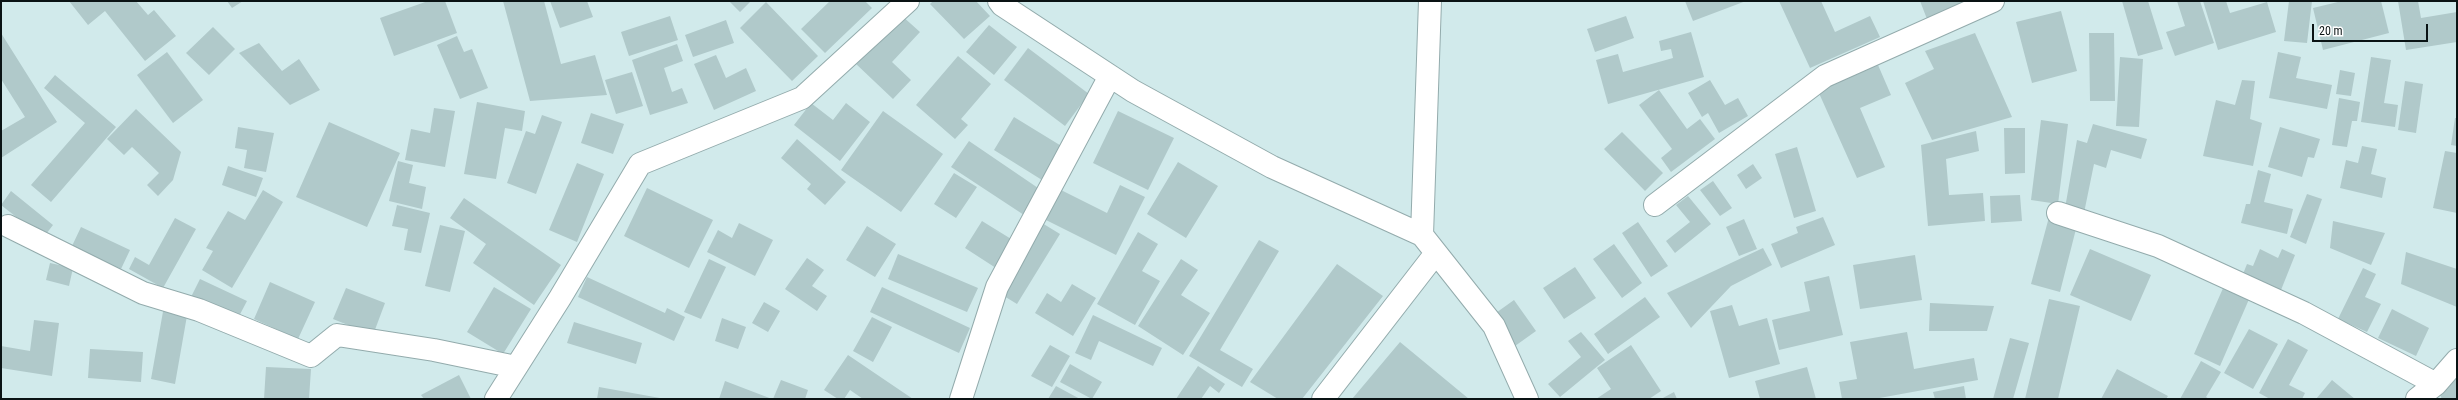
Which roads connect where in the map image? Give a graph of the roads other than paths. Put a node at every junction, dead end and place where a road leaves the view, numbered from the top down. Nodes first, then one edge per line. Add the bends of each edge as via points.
1 (908, 1) edge
2 (1430, 1) edge
3 (1993, 1) edge
4 (1003, 2) edge
5 (1110, 76) junction
6 (1656, 205) dead end
7 (2058, 213) dead end
8 (8, 226) dead end
9 (1422, 235) junction
10 (1436, 253) junction
11 (2457, 360) edge
12 (516, 367) junction
13 (2436, 384) junction
14 (496, 399) edge
15 (961, 399) edge
16 (1323, 399) edge
17 (1527, 399) edge
18 (2417, 399) edge

1 - 12 street via 802,98 640,164
2 - 9 street
3 - 6 street via 1825,76
4 - 5 street
5 - 9 street via 1132,91 1272,167
5 - 15 street via 997,287
7 - 13 street via 2158,246 2304,313
8 - 12 street via 143,293 199,310 311,356 336,336 434,350
9 - 10 street
10 - 16 street
10 - 17 street via 1494,326
11 - 13 street
12 - 14 street
13 - 18 street

